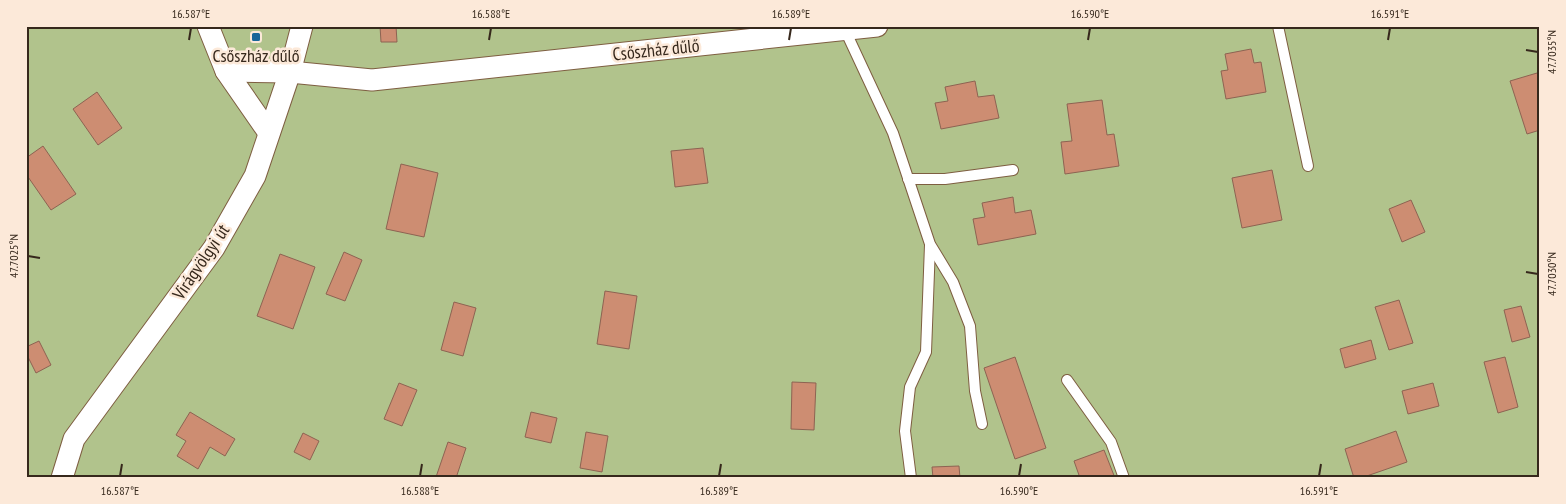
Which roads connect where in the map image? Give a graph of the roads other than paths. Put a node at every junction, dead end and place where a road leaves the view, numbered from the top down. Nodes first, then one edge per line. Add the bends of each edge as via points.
1 (208, 26) edge
2 (302, 26) edge
3 (876, 26) edge
4 (1278, 26) edge
5 (844, 30) junction
6 (226, 71) junction
7 (290, 72) junction
8 (269, 133) junction
9 (1308, 166) dead end
10 (1013, 170) dead end
11 (908, 179) junction
12 (930, 244) junction
13 (1067, 380) dead end
14 (982, 424) dead end
15 (62, 478) edge
16 (911, 478) edge
17 (1124, 478) edge

1 - 6 street
2 - 7 street, Virágvölgyi út
3 - 5 street, Csőszház dűlő
4 - 9 lane
5 - 7 street, Csőszház dűlő via 372,80
5 - 11 lane via 893,133
6 - 7 street, Csőszház dűlő
6 - 8 street
7 - 8 street, Virágvölgyi út
8 - 15 street, Virágvölgyi út via 255,176 214,248 74,439
10 - 11 lane via 945,179
11 - 12 lane
12 - 14 lane via 953,282 970,326 975,391
12 - 16 lane via 926,352 910,387 905,431
13 - 17 lane via 1111,442

